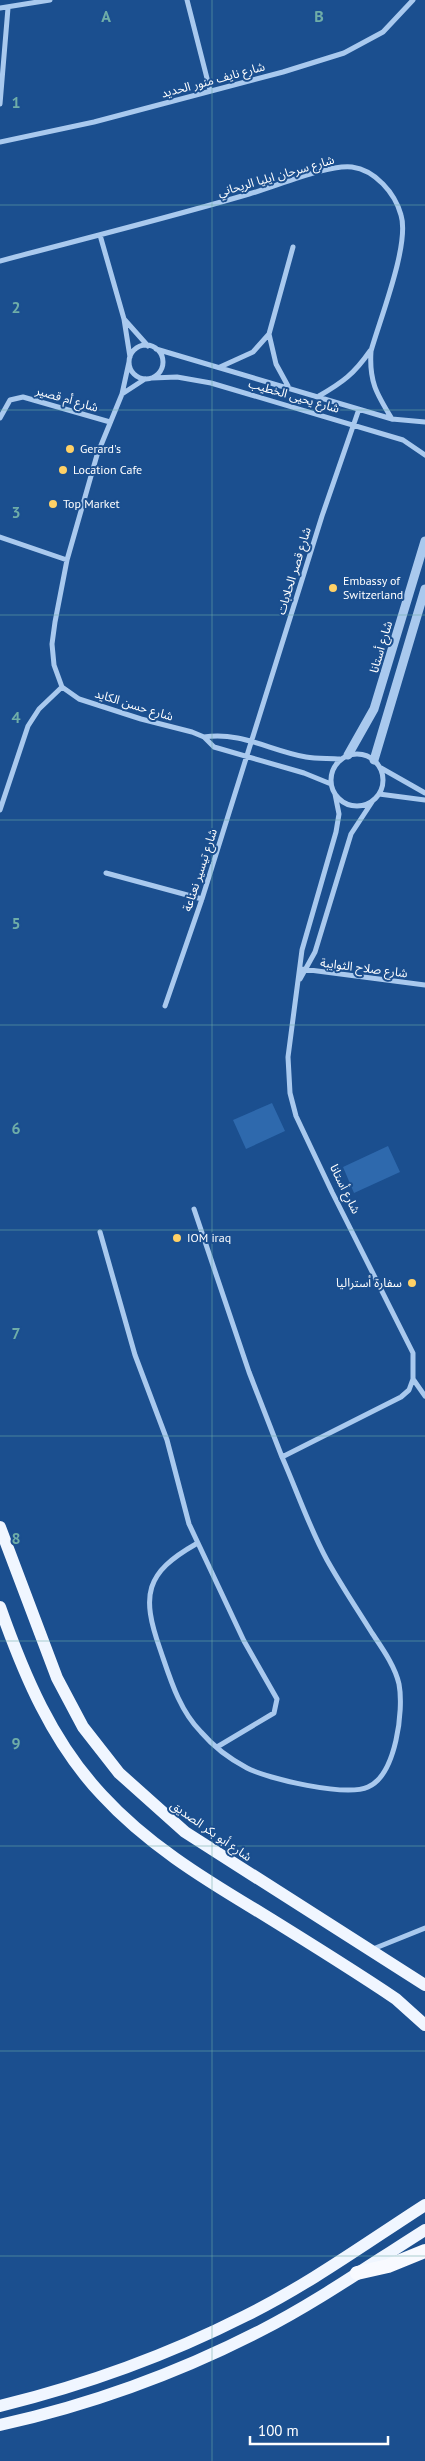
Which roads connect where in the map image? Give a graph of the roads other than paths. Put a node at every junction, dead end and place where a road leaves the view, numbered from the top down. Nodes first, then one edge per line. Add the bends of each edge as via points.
1 (50, 0) edge
2 (187, 0) edge
3 (413, 0) edge
4 (0, 8) edge
5 (8, 8) junction
6 (210, 90) junction
7 (0, 104) edge
8 (0, 142) edge
9 (100, 235) junction
10 (292, 247) dead end
11 (0, 261) edge
12 (124, 319) junction
13 (269, 334) junction
14 (148, 346) junction
15 (156, 349) junction
16 (371, 350) junction
17 (130, 359) junction
18 (219, 367) junction
19 (152, 378) junction
20 (145, 379) junction
21 (288, 387) junction
22 (122, 394) junction
23 (319, 396) junction
24 (359, 409) junction
25 (0, 418) edge
26 (392, 419) junction
27 (110, 422) junction
28 (425, 422) edge
29 (353, 424) junction
30 (425, 456) edge
31 (0, 537) edge
32 (425, 541) edge
33 (68, 560) junction
34 (425, 589) edge
35 (62, 687) junction
36 (204, 737) junction
37 (252, 740) junction
38 (246, 757) junction
39 (344, 757) junction
40 (374, 760) junction
41 (381, 768) junction
42 (331, 784) junction
43 (425, 793) edge
44 (334, 794) junction
45 (379, 794) junction
46 (425, 800) edge
47 (372, 802) junction
48 (0, 810) edge
49 (106, 874) dead end
50 (202, 898) junction
51 (302, 970) junction
52 (425, 985) edge
53 (165, 1006) dead end
54 (194, 1209) dead end
55 (100, 1232) dead end
56 (413, 1379) junction
57 (425, 1396) edge
58 (282, 1457) junction
59 (0, 1527) edge
60 (196, 1544) junction
61 (0, 1608) edge
62 (217, 1746) junction
63 (425, 1928) edge
64 (370, 1950) junction
65 (425, 1985) edge
66 (425, 2025) edge
67 (425, 2205) edge
68 (425, 2230) edge
69 (425, 2251) edge
70 (358, 2273) junction
71 (0, 2406) edge
72 (0, 2425) edge

1 - 5 street
2 - 6 street
3 - 6 street, شارع نايف منور الحديد via 383,32 344,53
4 - 5 street
5 - 7 street
6 - 8 street, شارع نايف منور الحديد via 94,122
9 - 11 street, شارع سرحان ايليا الريحاني
9 - 12 street
9 - 16 street, شارع سرحان ايليا الريحاني via 332,169 359,168 386,188 398,207 403,225 399,255
10 - 13 street, شارع يحيى الخطيب
12 - 14 street
12 - 17 street
13 - 18 street, شارع يحيى الخطيب via 253,352
13 - 21 street, شارع يحيى الخطيب via 276,364
14 - 15 street
14 - 17 street via 135,349
15 - 18 street, شارع يحيى الخطيب
15 - 19 street via 162,357 162,367
16 - 23 street, شارع سرحان ايليا الريحاني via 348,378
16 - 26 street, شارع سرحان ايليا الريحاني via 371,380
17 - 20 street via 132,371
17 - 22 street
18 - 21 street, شارع يحيى الخطيب
19 - 20 street
19 - 29 street, شارع يحيى الخطيب via 177,377 211,383
20 - 22 street
21 - 23 street, شارع يحيى الخطيب
22 - 27 street
23 - 24 street, شارع يحيى الخطيب
24 - 26 street, شارع يحيى الخطيب
24 - 29 street, شارع قصر الحلابات
25 - 27 street, شارع أم قصير via 10,400 23,397
26 - 28 street, شارع يحيى الخطيب
27 - 33 street via 97,455
29 - 30 street, شارع يحيى الخطيب via 403,440
29 - 37 street, شارع قصر الحلابات
31 - 33 street
32 - 39 street, شارع أستانا via 374,709
33 - 35 street via 52,644 54,665
34 - 40 street, شارع أستانا
35 - 36 street, شارع حسن الكايد via 68,693 98,706
35 - 48 street via 38,709 28,726
36 - 37 street, شارع حسن الكايد via 217,735
36 - 38 street, شارع حسن الكايد via 214,747
37 - 38 street, شارع تيسير نعناعة
37 - 39 street, شارع حسن الكايد via 305,757
38 - 42 street, شارع حسن الكايد
38 - 50 street, شارع تيسير نعناعة
39 - 40 street via 357,753
39 - 42 street via 331,775
40 - 41 street
41 - 43 street
41 - 45 street via 383,777
42 - 44 street
44 - 47 street via 351,806
44 - 51 street, شارع أستانا via 339,814 302,950
45 - 46 street
45 - 47 street
47 - 51 street, شارع أستانا via 351,834 315,952
49 - 50 street
50 - 53 street, شارع تيسير نعناعة
51 - 52 street, شارع صلاح الثوايبة
51 - 56 street, شارع أستانا via 288,1057 292,1103 332,1192 413,1353
54 - 58 street via 249,1372
55 - 60 street via 135,1355 167,1440
56 - 57 street
56 - 58 street via 409,1390 401,1397
58 - 62 street via 327,1560 394,1671 401,1703 400,1722 386,1770 375,1783 358,1789 305,1784 263,1774 236,1761
59 - 64 main road, شارع أبو بكر الصديق via 57,1678 83,1727 118,1772 185,1832
60 - 62 street via 176,1556 157,1575 150,1594 149,1615 179,1700 201,1732
60 - 62 street via 277,1704 270,1716
61 - 66 main road via 29,1684 56,1735 101,1794 131,1824 198,1874 396,1999
63 - 64 street
64 - 65 main road, شارع أبو بكر الصديق
67 - 71 main road via 300,2286 246,2316 182,2346 94,2380
68 - 70 main road
69 - 70 highway via 388,2266
70 - 72 main road via 261,2331 199,2361 100,2398

